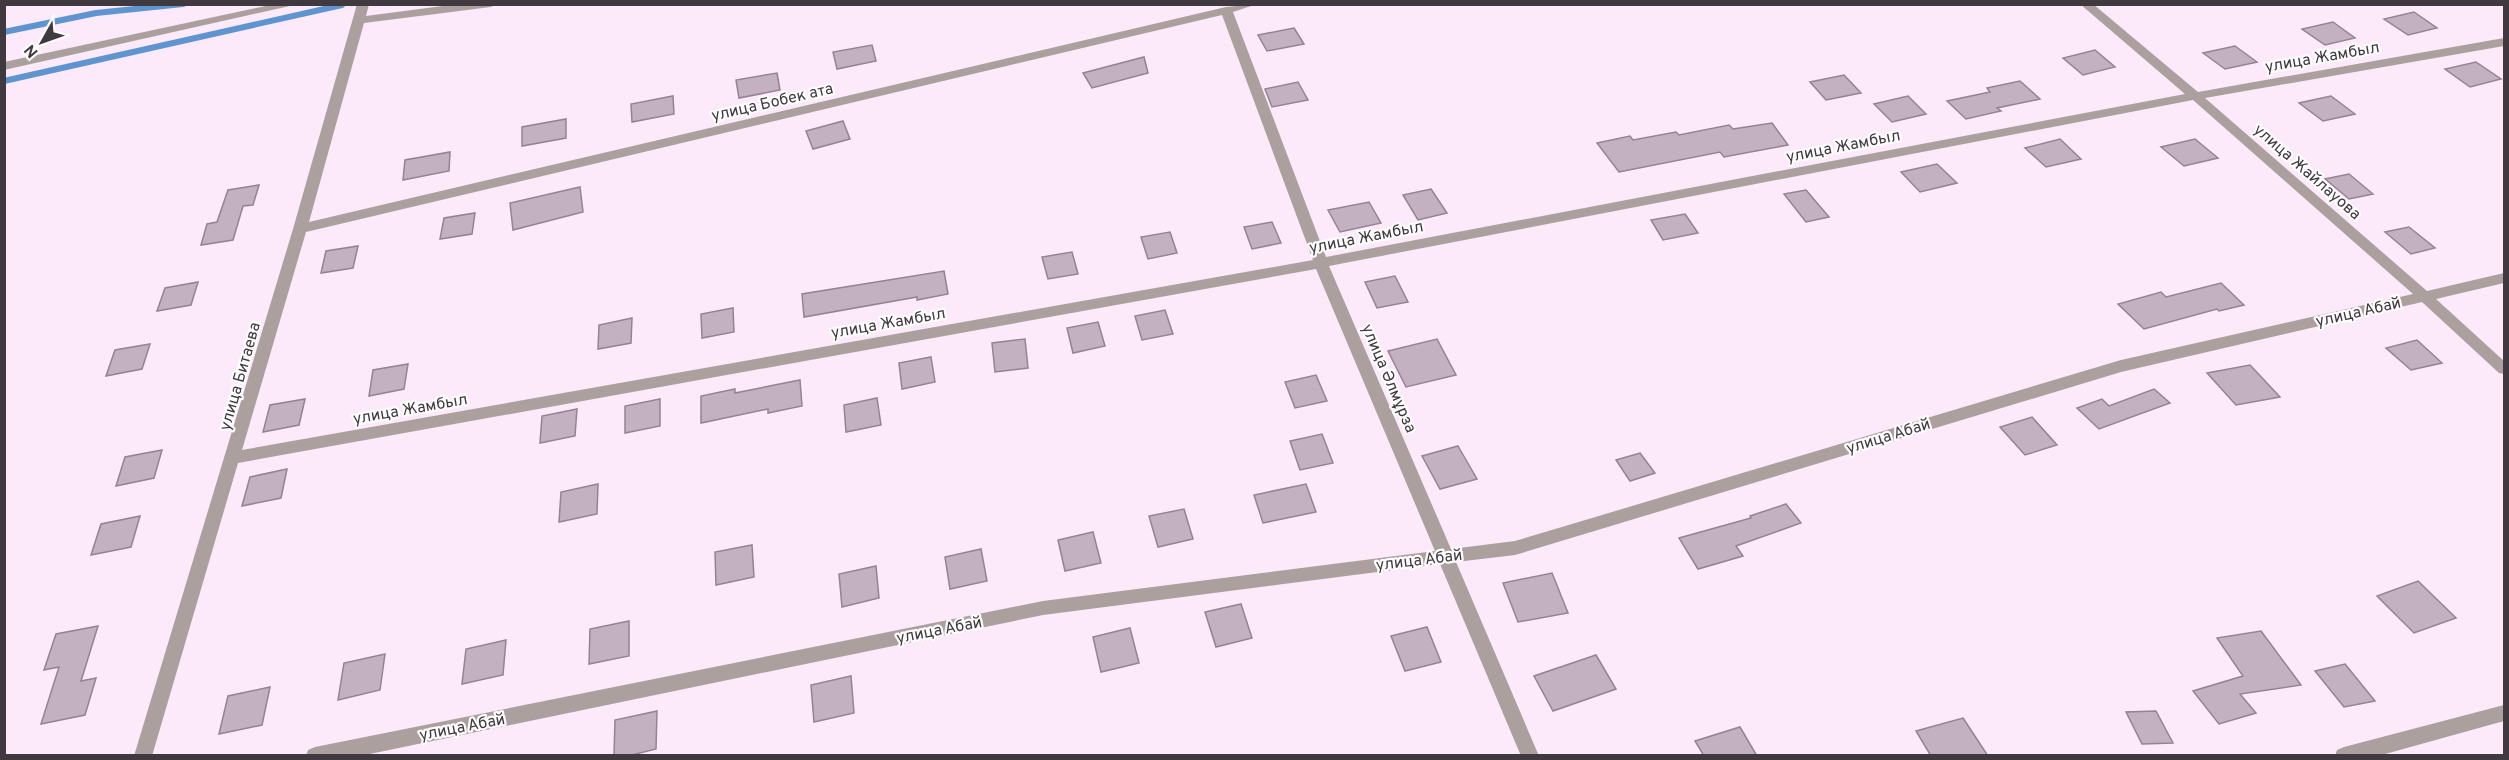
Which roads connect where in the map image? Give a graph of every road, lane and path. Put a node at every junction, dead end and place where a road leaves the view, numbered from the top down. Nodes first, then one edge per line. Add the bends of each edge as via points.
1 (294, 4) edge
2 (363, 4) edge
3 (491, 4) edge
4 (1252, 4) edge
5 (2085, 4) edge
6 (1226, 10) junction
7 (359, 20) junction
8 (2505, 42) edge
9 (4, 66) edge
10 (2196, 96) junction
11 (300, 229) junction
12 (1321, 263) junction
13 (2505, 278) edge
14 (2425, 296) junction
15 (2505, 369) edge
16 (233, 458) junction
17 (1446, 555) junction
18 (2505, 713) edge
19 (143, 756) edge
20 (315, 756) edge
21 (1530, 756) edge
22 (2344, 756) edge

1 - 9 street
2 - 7 street, улица Битаева
3 - 7 street
4 - 6 street, улица Бобек ата
5 - 10 street, улица Жайлауова
6 - 11 street, улица Бобек ата
6 - 12 street, улица Әлмұрза
7 - 11 street, улица Битаева
8 - 10 street, улица Жамбыл
10 - 12 street, улица Жамбыл
10 - 14 street, улица Жайлауова
11 - 16 street, улица Битаева
12 - 16 street, улица Жамбыл
12 - 17 street, улица Әлмұрза
13 - 14 street, улица Абай
14 - 15 street, улица Жайлауова
14 - 17 street, улица Абай via 2121,366 1515,548
16 - 19 street, улица Битаева
17 - 20 street, улица Абай via 1043,608
17 - 21 street, улица Әлмұрза
18 - 22 street

